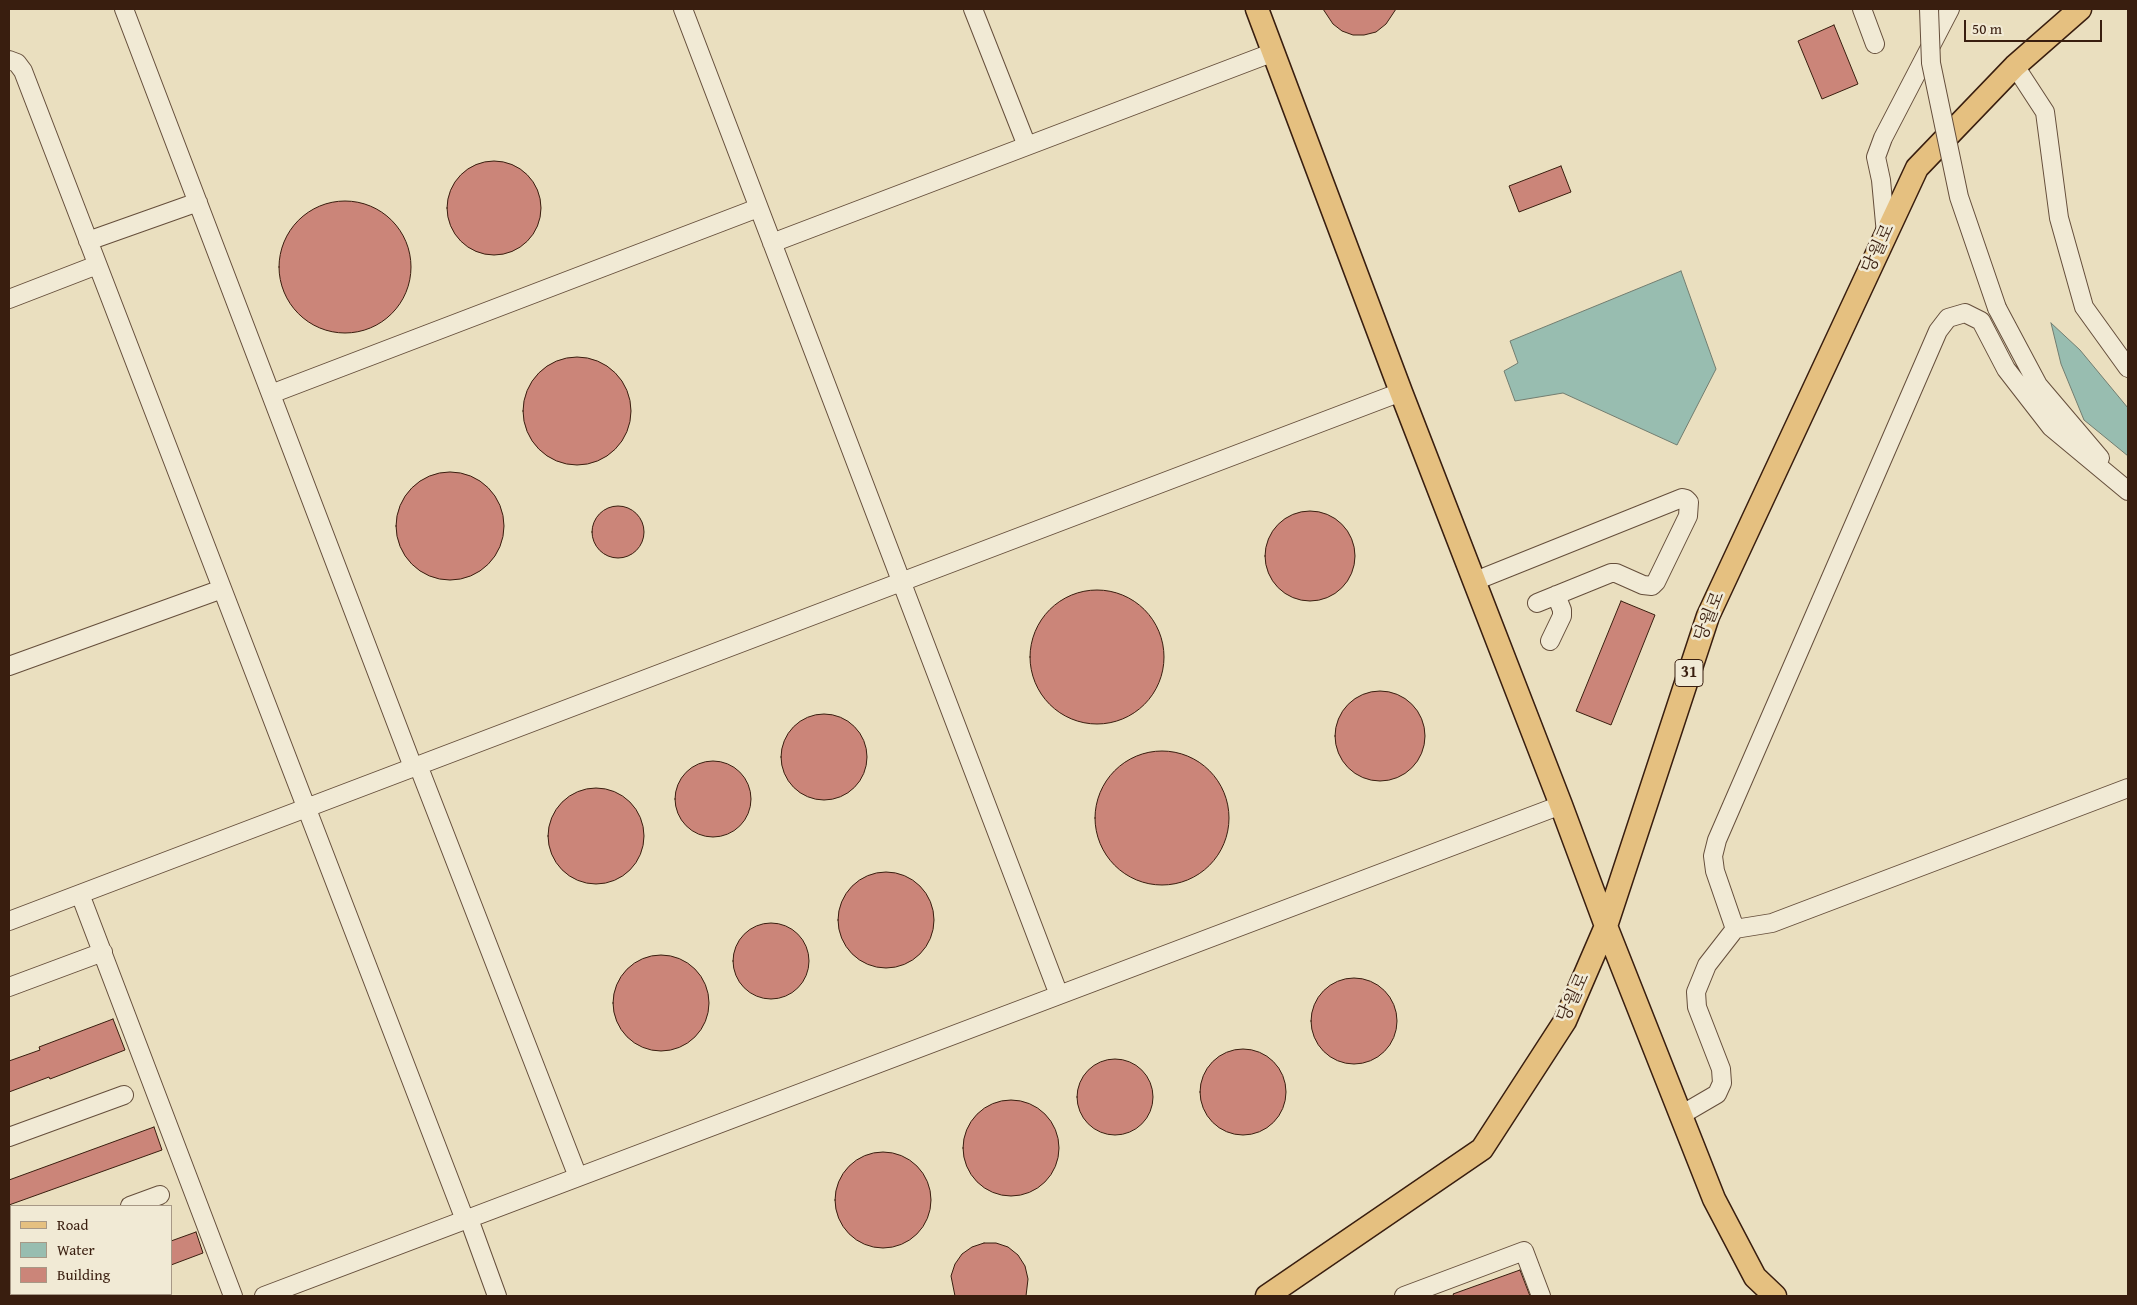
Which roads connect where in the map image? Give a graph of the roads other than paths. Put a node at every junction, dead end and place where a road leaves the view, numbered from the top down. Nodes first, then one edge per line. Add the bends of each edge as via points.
1 (124, 9) edge
2 (682, 9) edge
3 (973, 9) edge
4 (1257, 9) edge
5 (1862, 9) edge
6 (1929, 9) edge
7 (1950, 9) edge
8 (2080, 9) edge
9 (1875, 44) dead end
10 (1274, 52) junction
11 (9, 60) edge
12 (2015, 66) junction
13 (1027, 146) junction
14 (198, 202) junction
15 (758, 208) junction
16 (1886, 234) junction
17 (88, 242) junction
18 (772, 243) junction
19 (97, 265) junction
20 (9, 299) edge
21 (2128, 368) edge
22 (1401, 392) junction
23 (271, 394) junction
24 (2128, 491) edge
25 (1475, 581) junction
26 (901, 583) junction
27 (222, 589) junction
28 (1556, 595) junction
29 (1537, 603) dead end
30 (1550, 641) dead end
31 (9, 666) edge
32 (415, 766) junction
33 (2128, 788) edge
34 (1561, 805) junction
35 (306, 808) junction
36 (80, 894) junction
37 (9, 921) edge
38 (1606, 926) junction
39 (1735, 929) junction
40 (102, 952) junction
41 (9, 987) edge
42 (1058, 995) junction
43 (124, 1094) dead end
44 (1681, 1115) junction
45 (9, 1136) edge
46 (578, 1177) junction
47 (160, 1195) dead end
48 (133, 1205) edge
49 (467, 1220) junction
50 (232, 1296) edge
51 (264, 1296) edge
52 (497, 1296) edge
53 (1267, 1296) edge
54 (1404, 1296) edge
55 (1541, 1296) edge
56 (1775, 1296) edge

1 - 14 street
2 - 15 street
3 - 13 street
4 - 10 main road
5 - 9 street
6 - 24 street, bridge via 1932,62 1959,197 1997,308 2038,385
7 - 16 street via 1876,157 1882,180
8 - 12 main road, 당월로 / 31
10 - 13 street
10 - 22 main road
11 - 17 street via 17,63 23,71
12 - 16 main road, 당월로 / 31 via 1916,168
12 - 21 street via 2045,112 2059,218 2084,307
13 - 18 street
14 - 17 street
14 - 23 street
15 - 18 street
15 - 23 street
16 - 38 main road, 당월로 / 31 via 1708,616
17 - 19 street
18 - 26 street
19 - 20 street
19 - 27 street
22 - 25 main road
22 - 26 street
23 - 32 street
24 - 39 street via 2051,427 2006,369 1982,321 1965,314 1948,318 1938,331 1717,840 1713,856 1715,871
25 - 28 street via 1682,498 1689,502 1688,516 1652,586 1611,572
25 - 34 main road
26 - 32 street
26 - 42 street
27 - 31 street
27 - 35 street
28 - 29 street
28 - 30 street via 1562,616
32 - 35 street
32 - 46 street
33 - 39 street via 1772,923
34 - 38 main road
34 - 42 street
35 - 36 street
35 - 49 street
36 - 37 street
36 - 40 street
38 - 44 main road
38 - 53 main road, 당월로 / 31 via 1565,1021 1482,1149
39 - 44 street via 1707,965 1696,992 1697,1007 1721,1069 1722,1083 1717,1094
40 - 41 street
40 - 50 street
42 - 46 street
43 - 45 street
44 - 56 main road via 1714,1199 1755,1277
46 - 49 street
47 - 48 street
49 - 51 street
49 - 52 street
54 - 55 street via 1524,1251

